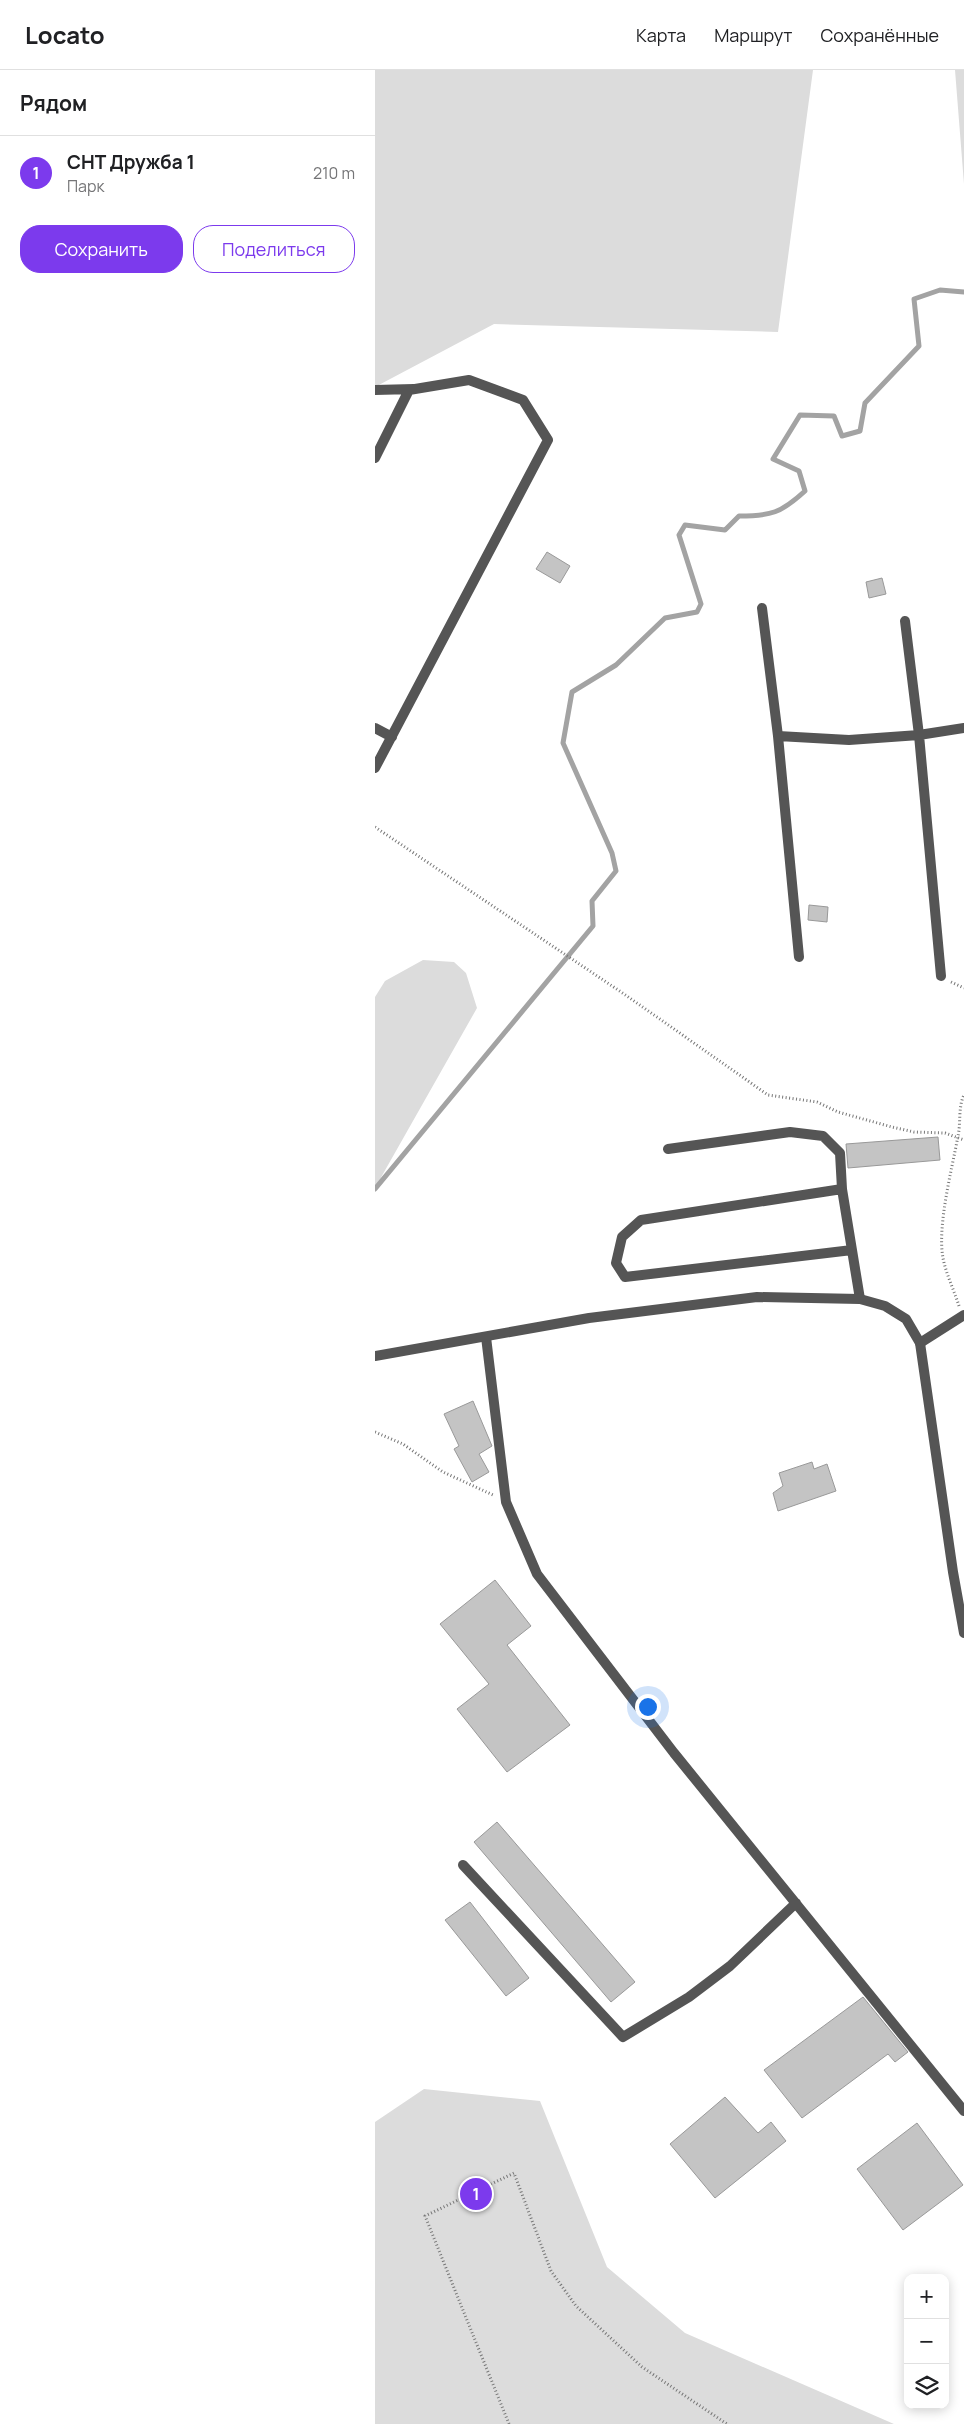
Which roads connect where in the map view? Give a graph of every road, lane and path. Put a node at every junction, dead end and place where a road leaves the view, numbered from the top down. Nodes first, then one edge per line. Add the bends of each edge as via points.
1 (418, 389) junction
2 (375, 390) edge
3 (375, 458) edge
4 (762, 608) dead end
5 (905, 621) dead end
6 (375, 728) edge
7 (964, 728) edge
8 (919, 735) junction
9 (779, 736) junction
10 (392, 737) junction
11 (375, 768) edge
12 (375, 827) edge
13 (799, 957) dead end
14 (941, 976) dead end
15 (964, 1095) edge
16 (958, 1136) junction
17 (964, 1140) edge
18 (668, 1149) dead end
19 (842, 1189) junction
20 (852, 1250) junction
21 (860, 1298) junction
22 (963, 1315) edge
23 (486, 1337) junction
24 (920, 1344) junction
25 (375, 1356) edge
26 (375, 1432) edge
27 (506, 1502) junction
28 (964, 1633) edge
29 (463, 1865) dead end
30 (796, 1903) junction
31 (964, 2111) edge
32 (509, 2424) edge
33 (727, 2424) edge

1 - 2 street
1 - 3 street via 409,390
1 - 10 street via 469,380 523,400 548,440
4 - 9 street
5 - 8 street
6 - 10 street
7 - 8 street
8 - 9 street via 849,740
8 - 14 street
9 - 13 street
10 - 11 street
12 - 16 path via 768,1095 817,1102 838,1112 914,1132 945,1132
15 - 16 path
16 - 17 path
16 - 22 path via 950,1168 942,1233 943,1258
18 - 19 street via 790,1132 823,1136 840,1153
19 - 20 street
19 - 20 street via 641,1220 622,1237 616,1264 625,1277
20 - 21 street
21 - 23 street via 757,1297 589,1318
21 - 24 street via 885,1306 907,1319
22 - 24 street
23 - 25 street
23 - 27 street
24 - 28 street
26 - 27 path via 403,1444 443,1472
27 - 30 street via 537,1574 674,1753
29 - 30 street via 623,2037 689,1998 730,1966
30 - 31 street
32 - 33 path via 425,2216 513,2173 551,2271 575,2306 642,2367

